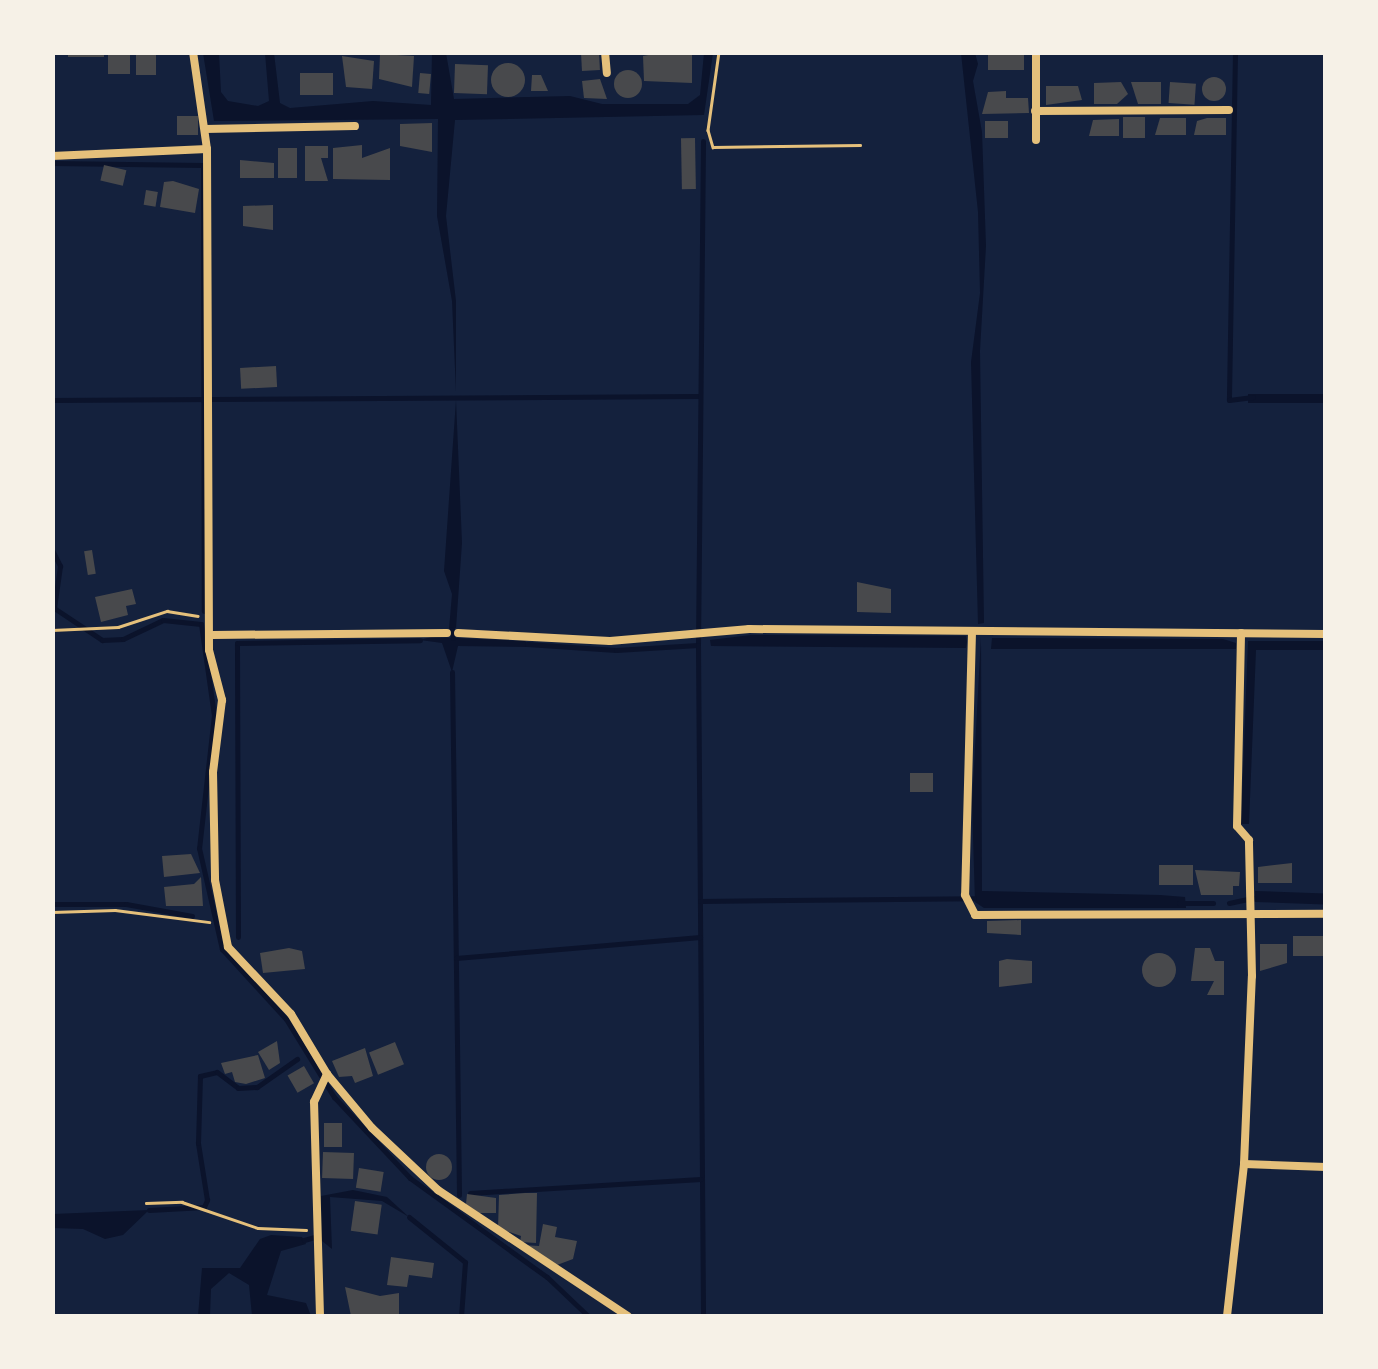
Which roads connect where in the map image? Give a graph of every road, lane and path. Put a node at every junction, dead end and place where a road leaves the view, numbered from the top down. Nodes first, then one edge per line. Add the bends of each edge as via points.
1 (193, 52) edge
2 (605, 52) edge
3 (720, 52) edge
4 (1036, 52) edge
5 (607, 73) dead end
6 (1229, 110) dead end
7 (1036, 111) junction
8 (355, 126) dead end
9 (205, 129) junction
10 (1036, 140) dead end
11 (860, 145) dead end
12 (207, 148) junction
13 (52, 156) edge
14 (212, 619) junction
15 (52, 630) edge
16 (979, 632) junction
17 (447, 633) dead end
18 (458, 633) dead end
19 (1241, 633) junction
20 (1326, 634) edge
21 (212, 635) junction
22 (52, 912) edge
23 (1248, 914) junction
24 (1326, 914) edge
25 (208, 922) dead end
26 (326, 1074) junction
27 (1244, 1164) junction
28 (1326, 1166) edge
29 (146, 1203) dead end
30 (313, 1231) junction
31 (320, 1316) edge
32 (628, 1316) edge
33 (1228, 1316) edge

1 - 9 street
2 - 5 street
3 - 11 path via 708,130 713,148
4 - 7 street
6 - 7 street
7 - 10 street
8 - 9 street
9 - 12 street
12 - 13 street
12 - 14 street
14 - 15 path via 167,611 118,627
14 - 21 street
16 - 18 street via 749,629 610,642
16 - 19 street
16 - 23 street via 968,905 989,917
17 - 21 street
19 - 20 street
19 - 23 street via 1236,826 1249,840
21 - 26 street via 222,700 213,772 215,880 228,947 291,1014
22 - 25 path via 115,910
23 - 24 street
23 - 27 street
26 - 30 street via 314,1102
26 - 32 street via 438,1190
27 - 28 street
27 - 33 street
29 - 30 path via 182,1202 258,1228
30 - 31 street

